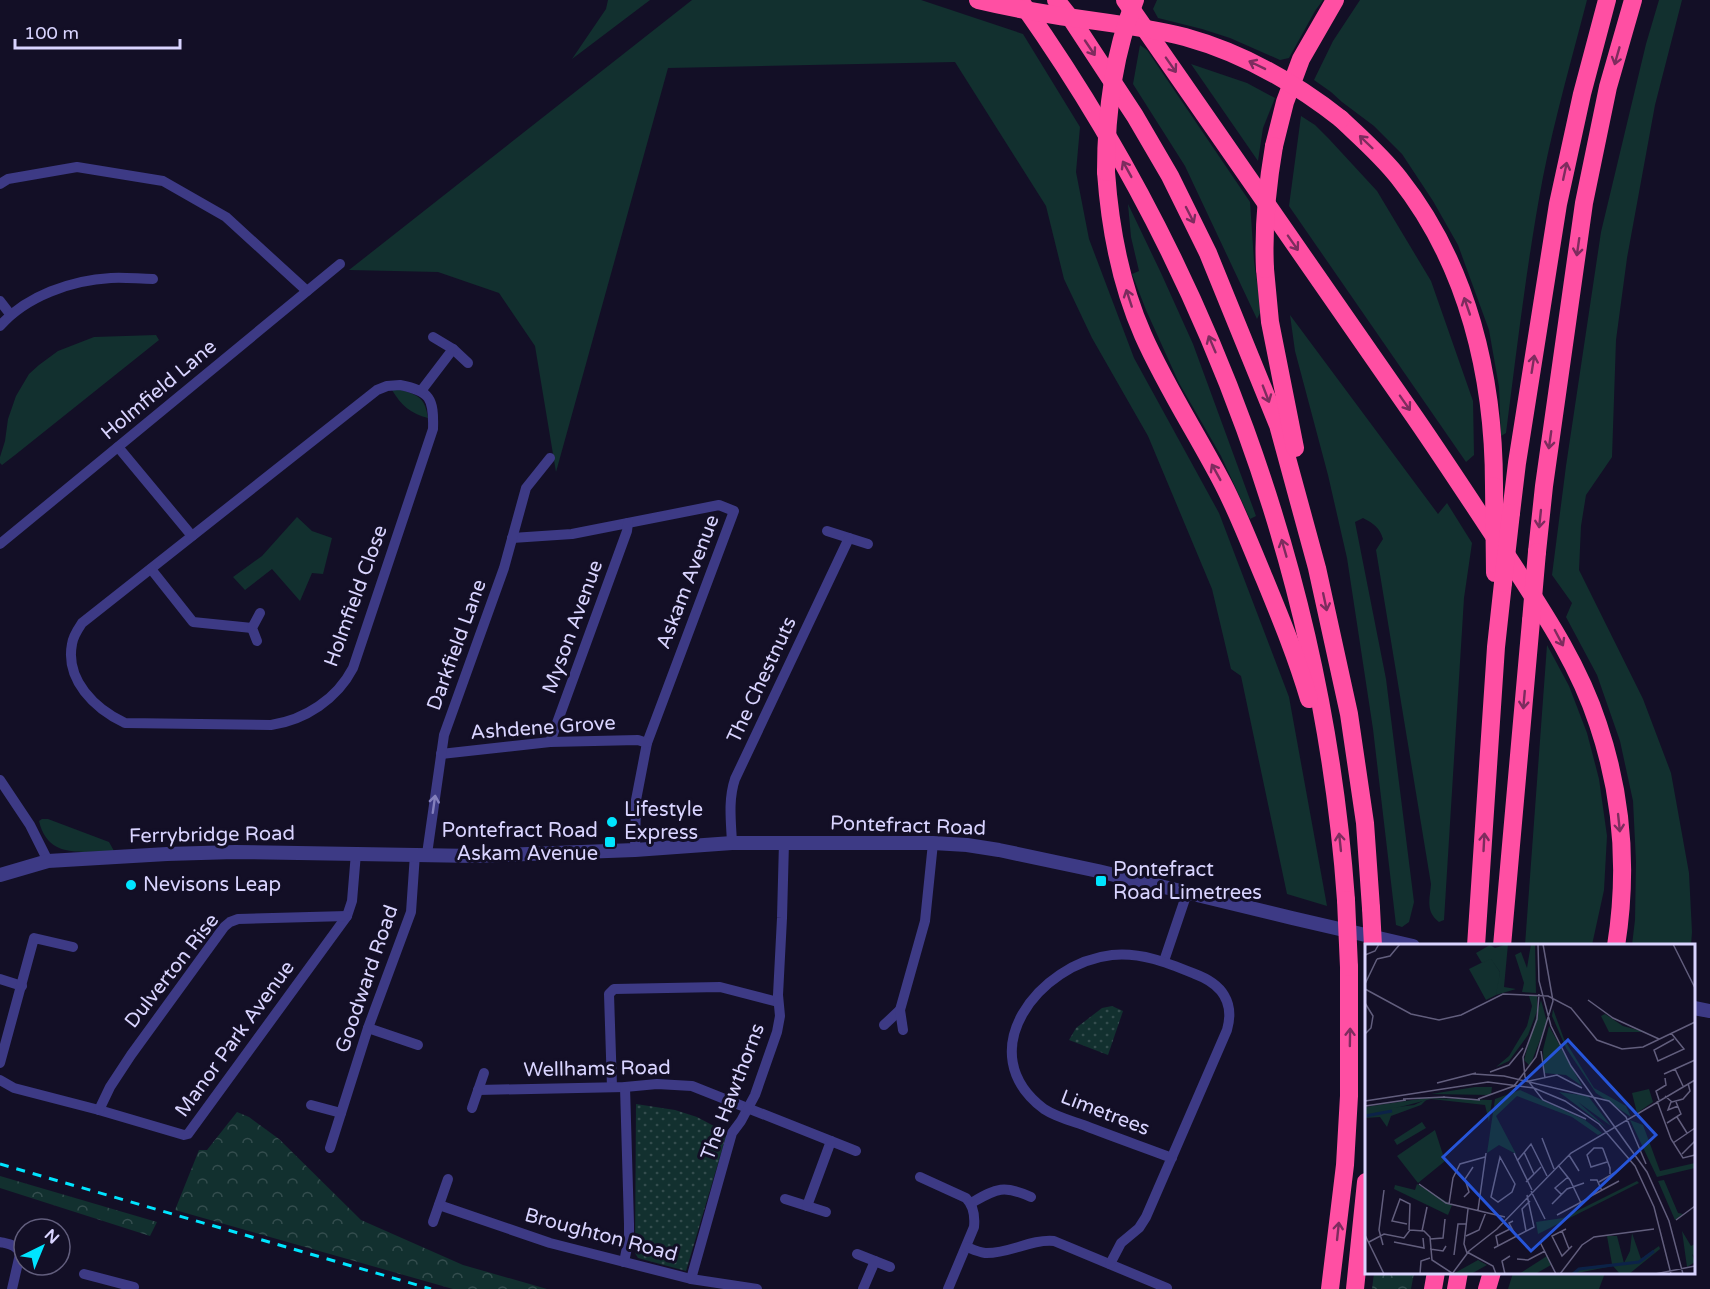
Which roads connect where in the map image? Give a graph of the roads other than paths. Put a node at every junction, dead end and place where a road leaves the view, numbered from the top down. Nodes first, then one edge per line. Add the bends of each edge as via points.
1 (978, 0) edge
2 (1019, 0) edge
3 (1056, 0) edge
4 (1125, 0) edge
5 (1135, 0) edge
6 (1335, 0) edge
7 (1607, 0) edge
8 (1633, 0) edge
9 (0, 184) edge
10 (340, 264) dead end
11 (153, 279) dead end
12 (307, 291) junction
13 (0, 301) edge
14 (10, 314) junction
15 (0, 326) edge
16 (433, 337) dead end
17 (453, 349) junction
18 (468, 363) dead end
19 (422, 391) junction
20 (118, 447) junction
21 (550, 458) dead end
22 (628, 523) junction
23 (827, 531) dead end
24 (192, 536) junction
25 (512, 538) junction
26 (849, 538) junction
27 (0, 543) edge
28 (867, 544) dead end
29 (1317, 568) junction
30 (151, 569) junction
31 (1499, 578) junction
32 (260, 613) dead end
33 (252, 628) junction
34 (257, 641) dead end
35 (550, 742) junction
36 (647, 743) junction
37 (441, 754) junction
38 (0, 780) edge
39 (1333, 782) junction
40 (784, 842) junction
41 (732, 843) junction
42 (933, 843) junction
43 (635, 850) junction
44 (356, 854) junction
45 (421, 854) junction
46 (48, 861) junction
47 (0, 874) edge
48 (1186, 893) junction
49 (346, 916) junction
50 (1373, 944) edge
51 (1409, 944) edge
52 (1476, 944) edge
53 (1503, 944) edge
54 (1616, 944) edge
55 (73, 947) dead end
56 (1164, 962) junction
57 (0, 979) edge
58 (22, 986) junction
59 (778, 1002) junction
60 (1695, 1008) edge
61 (900, 1010) junction
62 (1710, 1011) edge
63 (884, 1025) dead end
64 (368, 1028) junction
65 (903, 1030) dead end
66 (418, 1045) dead end
67 (0, 1064) edge
68 (484, 1073) dead end
69 (0, 1080) edge
70 (612, 1087) junction
71 (625, 1087) junction
72 (478, 1090) junction
73 (310, 1105) dead end
74 (472, 1108) dead end
75 (747, 1109) junction
76 (99, 1110) junction
77 (341, 1113) junction
78 (831, 1141) junction
79 (330, 1148) dead end
80 (856, 1151) dead end
81 (1172, 1158) junction
82 (920, 1177) dead end
83 (448, 1179) dead end
84 (1365, 1192) edge
85 (1031, 1197) dead end
86 (785, 1199) dead end
87 (971, 1203) junction
88 (439, 1205) junction
89 (807, 1206) junction
90 (826, 1212) dead end
91 (433, 1222) dead end
92 (0, 1242) edge
93 (966, 1247) junction
94 (857, 1254) dead end
95 (874, 1261) junction
96 (624, 1262) junction
97 (1110, 1264) junction
98 (890, 1267) dead end
99 (84, 1274) dead end
100 (1436, 1274) edge
101 (1459, 1274) edge
102 (1491, 1274) edge
103 (691, 1279) junction
104 (134, 1286) edge
105 (1167, 1288) edge
106 (12, 1289) edge
107 (757, 1289) edge
108 (863, 1289) edge
109 (948, 1289) edge
110 (1330, 1289) edge
111 (1355, 1289) edge
112 (1433, 1289) edge
113 (1456, 1289) edge
114 (1487, 1289) edge

31 -> 1 highway, bridge via 1492,433 1473,323 1443,247 1405,186 1371,147 1307,94 1248,60 1209,45 1149,29
39 -> 2 highway via 1297,598 1254,452 1227,379 1179,270 1125,166
3 -> 29 highway via 1135,116 1208,253 1278,425
4 -> 54 highway via 1460,483 1556,631 1598,723 1615,788 1622,856
39 -> 5 highway, bridge via 1280,616 1242,524 1142,334 1113,238 1106,172 1107,124 1111,87
6 - 29 highway, bridge via 1302,59 1285,102 1266,203 1264,269 1270,321
31 -> 7 highway, bridge via 1558,204
8 -> 53 highway, bridge via 1608,87 1584,202 1544,486
9 - 12 street via 8,179 77,167 163,181 226,217
10 - 12 street, Holmfield Lane
11 - 14 street via 110,278 76,283 50,291
12 - 20 street, Holmfield Lane
13 - 14 street
14 - 15 street
16 - 17 street
17 - 18 street
17 - 19 street
19 - 24 street, Holmfield Close via 400,385 377,390
19 - 30 street, Holmfield Close via 429,398 433,429 353,668 338,689 312,712 271,725 125,723 98,707 84,693 72,669 71,645 75,634 82,623
20 - 24 street
20 - 27 street, Holmfield Lane
21 - 25 street, Darkfield Lane via 526,488
22 - 25 street, Askam Avenue via 572,534
22 - 35 street, Myson Avenue
22 - 36 street, Askam Avenue via 719,504 734,511
23 - 26 street
24 - 30 street, Holmfield Close
25 - 37 street, Darkfield Lane via 444,735
26 - 28 street
26 - 41 street, The Chestnuts via 735,778 730,804
29 -> 50 highway, bridge via 1349,714 1365,823
30 - 33 street via 193,622
52 -> 31 highway
32 - 33 street
33 - 34 street
35 - 36 street, Ashdene Grove
35 - 37 street, Ashdene Grove
36 - 43 street, Askam Avenue via 636,800
45 -> 37 street, Darkfield Lane
38 - 46 street
110 -> 39 highway, bridge via 1344,1175 1349,967
40 - 41 street, Pontefract Road
40 - 42 street, Pontefract Road
40 - 59 street, The Hawthorns
41 - 43 street, Pontefract Road
42 - 48 street, Pontefract Road via 999,850
42 - 61 street via 925,921
43 - 45 street, Pontefract Road via 475,856
44 - 45 street, Ferrybridge Road
44 - 46 street, Ferrybridge Road via 201,853
44 - 49 street, Manor Park Avenue via 352,901
45 - 64 street, Goodward Road via 411,912
46 - 47 street, Ferrybridge Road
48 - 51 street, Pontefract Road
48 - 56 street
49 - 76 street, Dulverton Rise via 246,918 230,922 131,1055
49 - 76 street, Manor Park Avenue via 188,1134
55 - 58 street via 34,938
56 - 81 street, Limetrees via 1215,984 1223,992 1230,1018
56 - 81 street, Limetrees via 1143,956 1112,955 1069,969 1043,987 1028,1005 1011,1042 1011,1056 1027,1094 1046,1111
57 - 58 street
58 - 67 street
59 - 70 street via 720,987 614,989 609,994
59 - 75 street, The Hawthorns via 777,1032
60 - 62 street
61 - 63 street
61 - 65 street
64 - 66 street
64 - 77 street, Goodward Road
68 - 72 street
69 - 76 street, Manor Park Avenue via 14,1088
70 - 71 street, Wellhams Road
70 - 72 street, Wellhams Road
71 - 75 street, Wellhams Road via 692,1086
71 - 96 street via 629,1231
72 - 74 street
73 - 77 street
75 - 78 street, Wellhams Road
75 - 103 street, The Hawthorns via 732,1133
77 - 79 street, Goodward Road
78 - 80 street, Wellhams Road
78 - 89 street
81 - 97 street, Limetrees via 1139,1228 1121,1243
82 - 87 street
83 - 88 street
84 - 111 highway
85 - 87 street via 1019,1191 996,1190
86 - 89 street
87 - 93 street via 974,1227
88 - 91 street
88 - 96 street, Broughton Road via 550,1243
89 - 90 street
92 - 106 street via 19,1250
93 - 97 street via 982,1253 999,1252 1042,1240 1054,1241
93 - 109 street
94 - 95 street
95 - 98 street
95 - 108 street
96 - 103 street, Broughton Road
97 - 105 street
99 - 104 street
100 - 112 highway
101 - 113 highway
102 - 114 highway
103 - 107 street, Broughton Road

